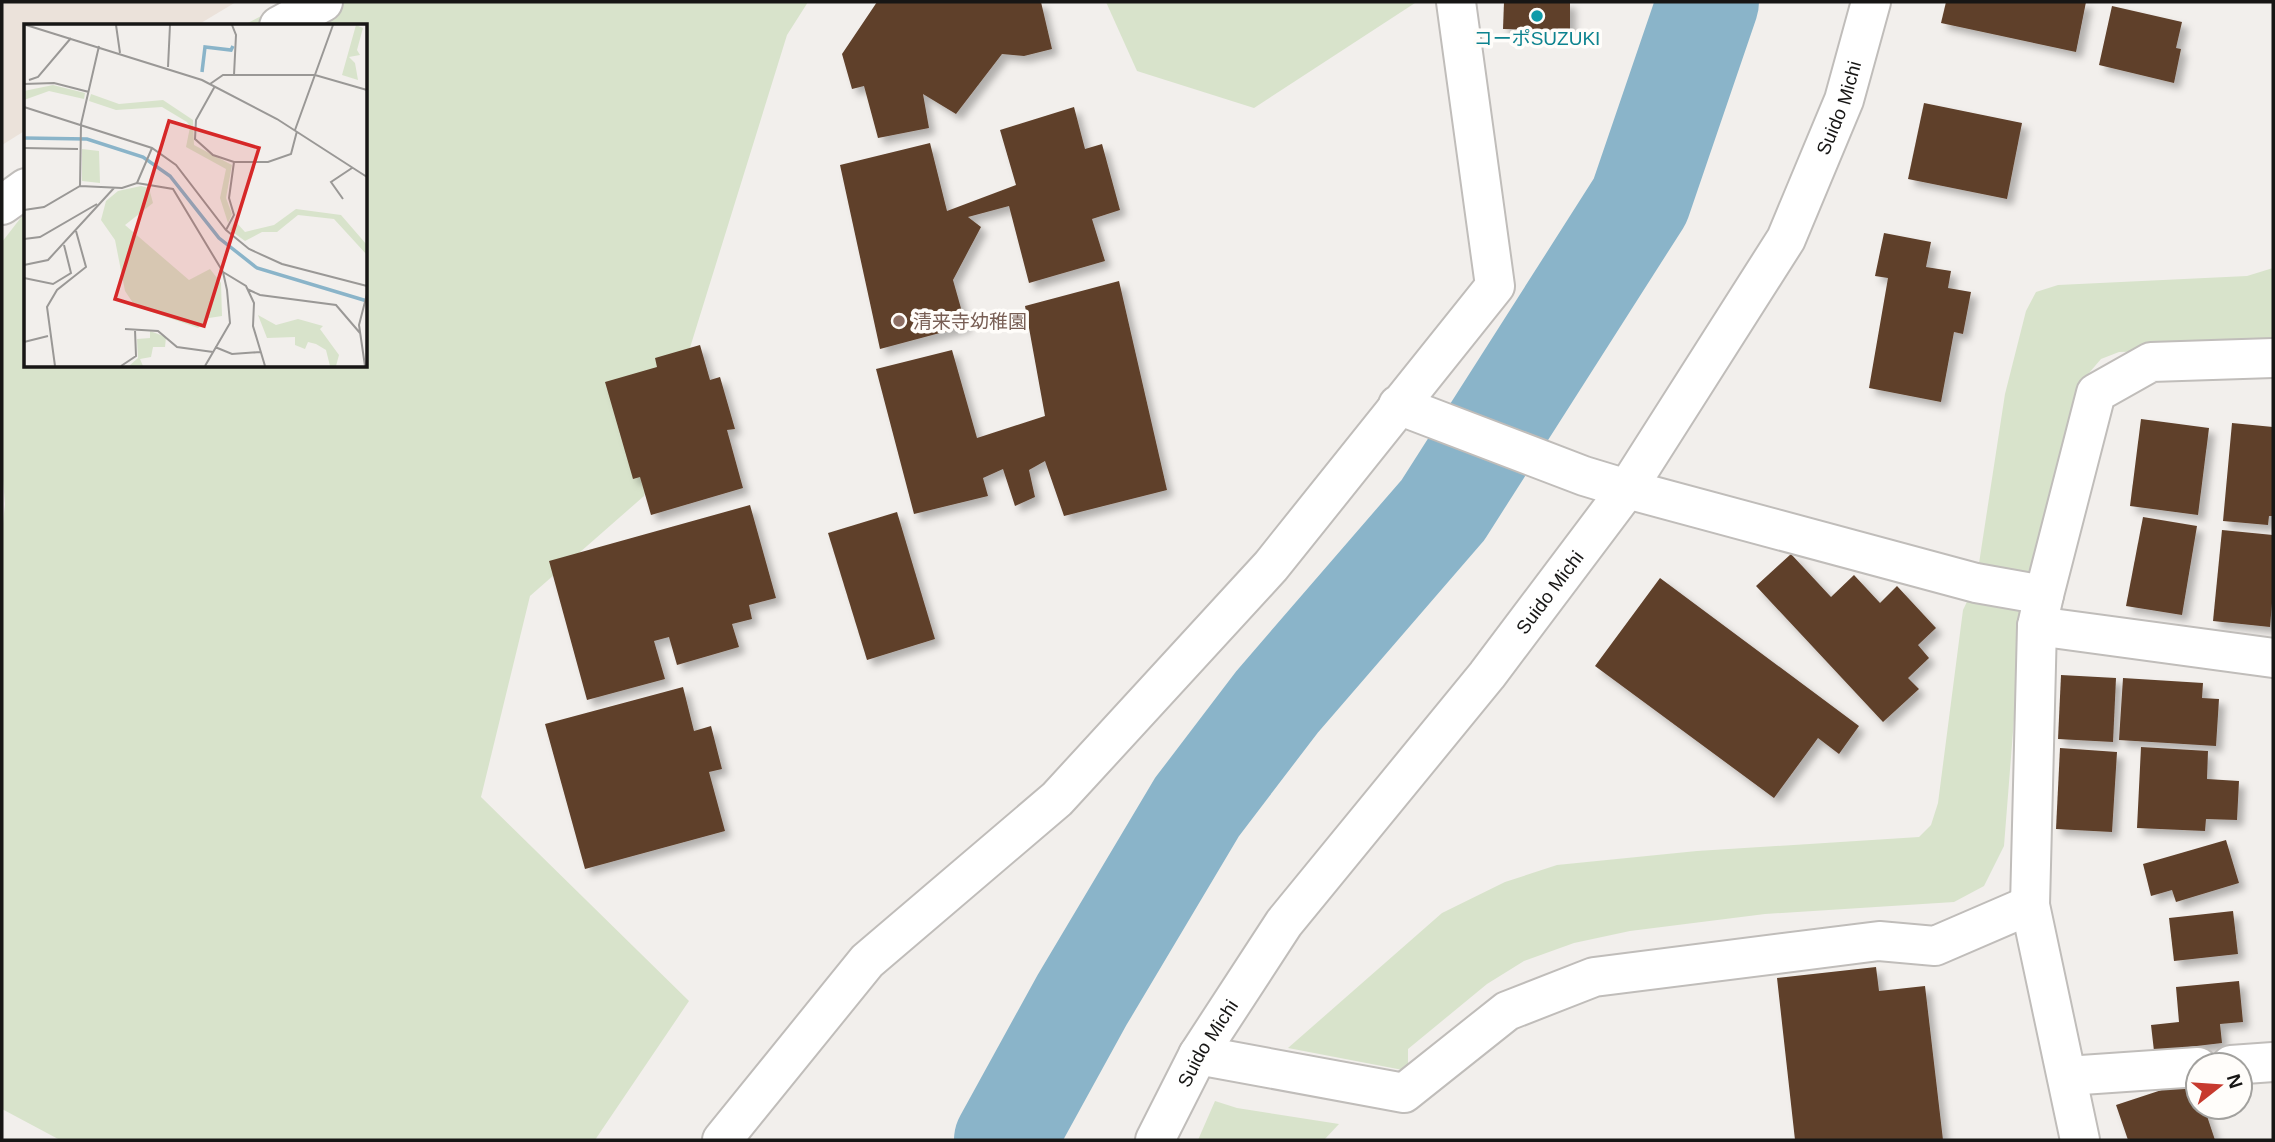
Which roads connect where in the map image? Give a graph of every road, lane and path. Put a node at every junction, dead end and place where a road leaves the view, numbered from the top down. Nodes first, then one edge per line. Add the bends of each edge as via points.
1 (323, 2) edge
2 (1456, 2) edge
3 (1871, 2) edge
4 (283, 24) edge
5 (24, 189) edge
6 (2, 205) edge
7 (2273, 358) edge
8 (1398, 405) junction
9 (1627, 489) junction
10 (2035, 604) junction
11 (2273, 658) edge
12 (2031, 905) junction
13 (1198, 1055) junction
14 (2273, 1062) edge
15 (2254, 1063) edge
16 (2184, 1068) edge
17 (2067, 1076) junction
18 (722, 1140) edge
19 (1154, 1140) edge
20 (2080, 1140) edge

1 - 4 street
2 - 8 street via 1495,286
3 - 9 street, Suido Michi via 1844,100 1786,239
5 - 6 street
7 - 10 street via 2151,362 2096,393
8 - 9 street
8 - 18 street via 1271,565 1057,799 867,961
9 - 10 street via 1976,583
9 - 13 street, Suido Michi via 1488,676 1284,923
10 - 11 street
10 - 12 street
12 - 13 street via 1935,946 1879,941 1594,977 1507,1012 1404,1093
12 - 17 street
13 - 19 street, Suido Michi
14 - 15 street
16 - 17 street
17 - 20 street

